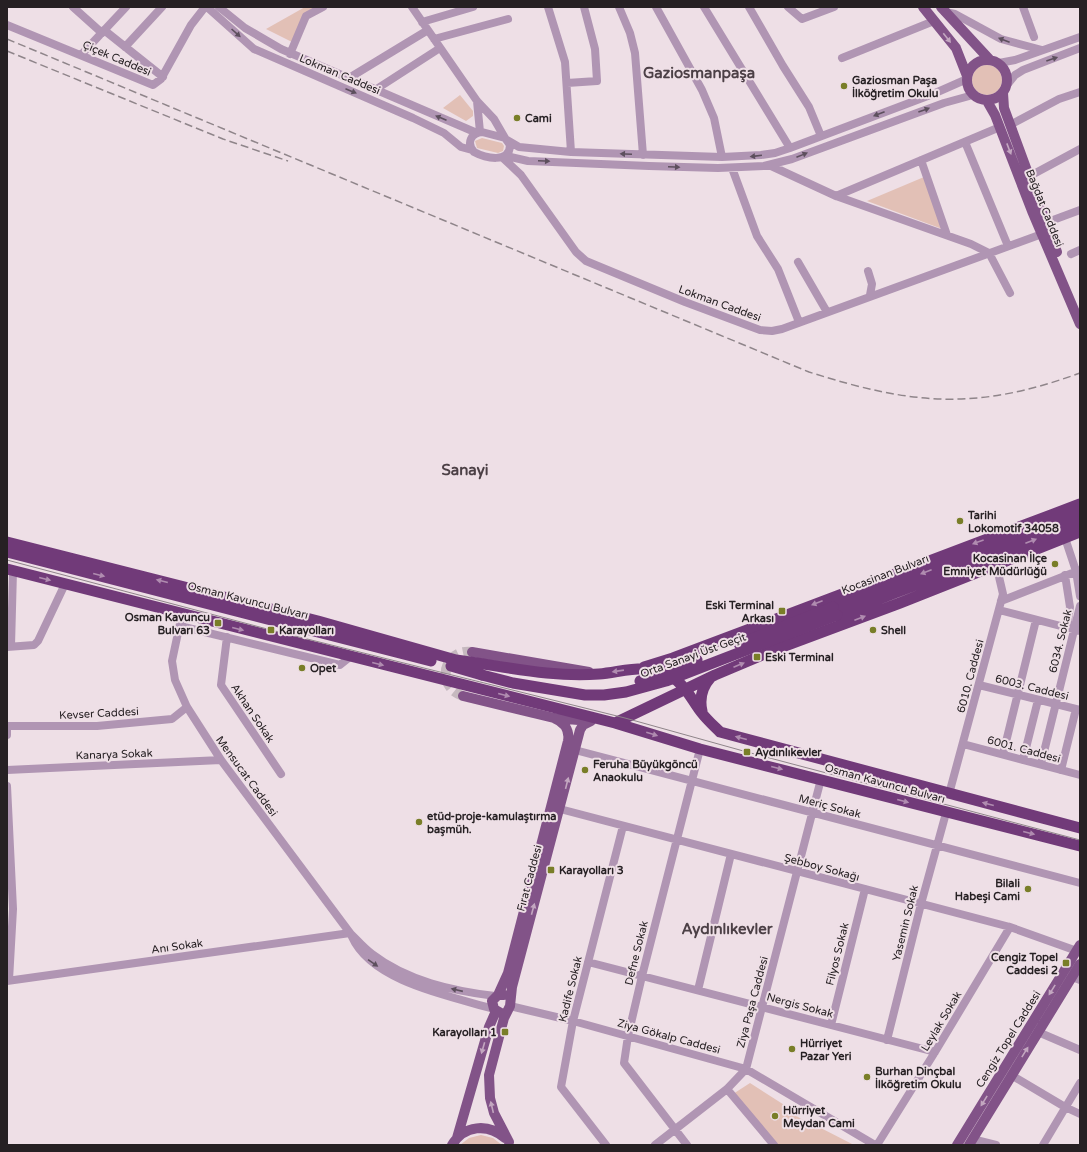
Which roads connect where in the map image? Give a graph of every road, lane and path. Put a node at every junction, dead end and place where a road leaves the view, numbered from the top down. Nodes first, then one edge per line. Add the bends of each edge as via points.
1 (73, 7) edge
2 (126, 7) edge
3 (162, 7) edge
4 (206, 7) edge
5 (219, 7) edge
6 (323, 7) edge
7 (412, 7) edge
8 (472, 7) edge
9 (548, 7) edge
10 (584, 7) edge
11 (619, 7) edge
12 (656, 7) edge
13 (704, 7) edge
14 (749, 7) edge
15 (788, 7) edge
16 (834, 7) edge
17 (923, 7) edge
18 (1024, 7) edge
19 (943, 9) edge
20 (508, 19) dead end
21 (934, 21) junction
22 (422, 22) junction
23 (7, 24) edge
24 (428, 30) junction
25 (103, 32) junction
26 (1034, 37) dead end
27 (1080, 37) edge
28 (434, 39) junction
29 (125, 47) junction
30 (440, 48) junction
31 (1080, 48) edge
32 (1042, 50) junction
33 (290, 54) junction
34 (81, 55) junction
35 (842, 58) dead end
36 (995, 62) junction
37 (163, 77) junction
38 (967, 77) junction
39 (349, 78) junction
40 (567, 83) junction
41 (1005, 89) junction
42 (375, 90) junction
43 (1080, 92) edge
44 (973, 95) junction
45 (478, 101) junction
46 (987, 101) junction
47 (1005, 126) junction
48 (478, 133) junction
49 (821, 136) junction
50 (506, 139) junction
51 (965, 142) junction
52 (790, 148) junction
53 (1080, 149) edge
54 (472, 150) junction
55 (571, 152) junction
56 (643, 155) junction
57 (504, 157) junction
58 (722, 157) junction
59 (922, 160) junction
60 (769, 165) junction
61 (732, 168) junction
62 (1028, 178) junction
63 (836, 196) junction
64 (1080, 210) edge
65 (1045, 223) junction
66 (1042, 234) junction
67 (947, 235) junction
68 (1008, 246) junction
69 (1080, 250) edge
70 (989, 253) junction
71 (1071, 254) dead end
72 (798, 262) dead end
73 (868, 271) dead end
74 (1010, 293) dead end
75 (870, 295) junction
76 (1080, 309) edge
77 (827, 312) junction
78 (799, 322) junction
79 (1080, 324) edge
80 (1080, 504) edge
81 (1080, 513) edge
82 (1080, 522) edge
83 (1080, 532) edge
84 (1064, 538) junction
85 (7, 542) edge
86 (7, 552) edge
87 (996, 564) junction
88 (913, 566) junction
89 (10, 570) edge
90 (1078, 570) edge
91 (1065, 575) junction
92 (65, 584) junction
93 (940, 587) junction
94 (887, 592) junction
95 (1080, 596) edge
96 (1001, 601) junction
97 (1080, 606) edge
98 (9, 609) edge
99 (999, 610) junction
100 (835, 611) joint
101 (182, 614) junction
102 (1036, 620) junction
103 (180, 626) junction
104 (1074, 630) edge
105 (228, 637) junction
106 (9, 646) edge
107 (472, 652) tunnel mouth
108 (689, 652) junction
109 (350, 657) junction
110 (456, 660) junction
111 (638, 668) junction
112 (483, 671) junction
113 (662, 672) junction
114 (598, 674) junction
115 (714, 675) junction
116 (701, 681) junction
117 (979, 685) junction
118 (686, 688) junction
119 (1018, 695) junction
120 (463, 696) tunnel mouth
121 (1038, 700) junction
122 (658, 702) junction
123 (1056, 704) junction
124 (187, 707) junction
125 (1078, 710) edge
126 (702, 714) junction
127 (554, 718) junction
128 (591, 721) junction
129 (615, 723) junction
130 (7, 726) edge
131 (7, 735) edge
132 (963, 744) junction
133 (700, 749) junction
134 (575, 750) junction
135 (1003, 754) junction
136 (221, 760) junction
137 (1023, 760) junction
138 (1041, 764) junction
139 (7, 770) edge
140 (1060, 770) junction
141 (281, 774) dead end
142 (1080, 774) edge
143 (821, 780) junction
144 (691, 781) junction
145 (7, 786) edge
146 (949, 794) junction
147 (560, 810) junction
148 (813, 812) junction
149 (946, 813) junction
150 (623, 826) junction
151 (1080, 828) edge
152 (676, 840) junction
153 (937, 845) junction
154 (1080, 846) edge
155 (731, 854) junction
156 (797, 872) junction
157 (1080, 883) edge
158 (865, 889) junction
159 (921, 904) junction
160 (10, 909) edge
161 (1010, 927) junction
162 (350, 933) junction
163 (1078, 948) edge
164 (588, 962) junction
165 (1080, 964) edge
166 (642, 976) junction
167 (1076, 978) edge
168 (8, 981) edge
169 (698, 990) junction
170 (497, 996) junction
171 (508, 1006) junction
172 (763, 1007) junction
173 (495, 1010) junction
174 (573, 1021) junction
175 (831, 1025) junction
176 (1038, 1032) junction
177 (628, 1036) junction
178 (887, 1040) junction
179 (1080, 1050) edge
180 (935, 1052) junction
181 (746, 1069) junction
182 (1011, 1075) junction
183 (1080, 1083) edge
184 (727, 1089) junction
185 (1065, 1107) junction
186 (1080, 1114) edge
187 (674, 1130) junction
188 (454, 1142) edge
189 (970, 1142) edge
190 (510, 1143) edge
191 (606, 1145) edge
192 (655, 1145) edge
193 (687, 1145) edge
194 (774, 1145) edge
195 (876, 1145) edge
196 (957, 1145) edge
197 (996, 1145) edge
198 (1043, 1145) edge

1 - 25 street
2 - 25 street
3 - 29 street
4 - 37 street, Çiçek Caddesi via 191,25
4 -> 54 street, Lokman Caddesi via 254,49 414,118 444,133 461,147
5 - 33 street, Lokman Caddesi via 256,35
6 - 33 street via 306,16
7 - 22 street
8 - 22 street
9 - 40 street via 566,62
10 - 40 street via 595,49 597,81
11 - 56 street via 635,53
12 - 58 street via 702,90 714,118
13 - 52 street
14 - 49 street via 809,107
15 - 16 street via 802,19
17 - 21 main road
18 - 26 street
32 -> 19 street via 1001,39
19 - 36 main road
20 - 28 street
21 - 35 street
21 -> 38 main road via 956,48
22 - 24 street
23 - 34 street, Çiçek Caddesi
24 - 28 street
24 - 39 street
25 - 29 street
25 - 34 street
27 - 32 street
28 - 30 street
29 - 37 street
30 - 42 street
30 - 45 street
41 -> 31 street via 1015,75 1024,70
32 - 36 street via 1015,60
33 - 39 street, Lokman Caddesi
34 - 37 street, Çiçek Caddesi via 153,85
36 - 38 main road via 976,63
36 - 41 main road via 1006,73
38 - 44 main road via 968,88
38 -> 49 street via 933,94
39 - 42 street, Lokman Caddesi
40 - 55 street
41 - 46 main road via 996,98
41 - 47 main road, Bağdat Caddesi
48 -> 42 street, Lokman Caddesi
43 - 47 street via 1059,99
44 - 46 main road
60 -> 44 street via 792,159 951,100
45 - 48 street
45 - 50 street via 494,119
46 - 47 main road, Bağdat Caddesi
47 - 51 street
47 - 62 main road, Bağdat Caddesi
47 -> 66 main road, Bağdat Caddesi
48 - 50 street, Lokman Caddesi
48 - 54 street via 472,136
49 - 52 street
50 - 55 street via 519,147
50 - 57 street via 510,148
51 - 59 street
51 - 68 street
52 -> 58 street via 761,155
53 - 62 street
54 - 57 street, Lokman Caddesi via 476,154
56 -> 55 street
56 - 58 street
57 -> 61 street
57 - 78 street, Lokman Caddesi via 521,175 576,252 586,261 760,330 777,330
59 - 63 street
59 - 67 street
60 - 61 street
60 - 63 street
61 - 78 street via 757,236 778,269
62 - 65 main road, Bağdat Caddesi
63 - 67 street
64 - 65 street
65 - 76 main road, Bağdat Caddesi
66 - 68 street, Lokman Caddesi
66 - 79 main road, Bağdat Caddesi
67 - 70 street
68 - 70 street, Lokman Caddesi
69 - 71 street
70 - 74 street
70 - 75 street, Lokman Caddesi
72 - 77 street
73 - 75 street via 872,284
75 - 77 street, Lokman Caddesi
77 - 78 street, Lokman Caddesi
80 -> 88 highway
81 -> 94 highway, Kocasinan Bulvarı
94 -> 82 highway, Kocasinan Bulvarı
83 - 84 highway
84 - 87 highway
84 - 90 street, 6034. Sokak
110 -> 85 highway, Osman Kavuncu Bulvarı via 318,621
86 -> 112 highway, Osman Kavuncu Bulvarı
87 - 93 highway
87 - 96 street, 6010. Caddesi via 1003,594
88 - 94 highway
88 -> 108 highway
89 -> 92 highway
89 - 98 street
90 - 91 street
90 - 95 street, 6034. Sokak
91 - 96 street
91 - 104 street
92 - 101 highway
92 - 106 street via 38,641 34,645
93 - 94 highway
115 -> 93 highway
94 - 100 highway, Kocasinan Bulvarı
96 - 99 street, 6010. Caddesi
97 - 104 street, 6034. Sokak
98 - 106 street
99 - 102 street
99 - 117 street, 6010. Caddesi
100 - 112 highway, Orta Sanayi Üst Geçit, bridge via 666,681 626,692 585,695 513,683
101 - 103 street, Mensucat Caddesi
101 -> 109 highway
102 - 104 street
102 - 119 street
103 - 105 street
103 - 124 street, Mensucat Caddesi via 172,660 175,680
104 - 123 street, 6034. Sokak
105 - 109 street via 340,665
105 - 141 street, Akhan Sokak via 221,685
107 - 114 main road
108 - 111 highway
108 - 116 highway via 682,658 679,671 682,678 687,681
109 -> 129 highway
110 - 112 highway
110 - 114 highway via 557,673
111 - 113 highway
111 -> 114 highway
113 - 118 highway via 675,678
113 - 122 highway via 667,678 668,686 666,694
115 - 116 highway
115 - 126 highway via 703,691
116 - 118 highway
117 - 119 street, 6003. Caddesi
117 - 132 street, 6010. Caddesi
118 - 122 highway
118 - 126 highway
119 - 121 street, 6003. Caddesi
119 - 135 street
120 - 127 main road
121 - 123 street, 6003. Caddesi
121 - 137 street
122 - 129 highway
123 - 125 street, 6003. Caddesi
123 - 138 street, 6034. Sokak
124 - 130 street, Kevser Caddesi via 172,719 97,726
124 - 136 street, Mensucat Caddesi
125 - 140 street
146 -> 126 highway, Osman Kavuncu Bulvarı via 720,732
127 - 128 main road
127 - 170 main road, Fırat Caddesi via 565,725 568,741 508,973
128 - 129 highway
128 - 134 main road, Fırat Caddesi via 580,730
129 -> 133 highway, Osman Kavuncu Bulvarı
130 - 131 street
132 - 135 street, 6001. Caddesi
132 - 146 street, 6010. Caddesi
133 -> 143 highway, Osman Kavuncu Bulvarı
133 - 144 street, Defne Sokak
134 - 144 street, Meriç Sokak
147 -> 134 main road, Fırat Caddesi
135 - 137 street, 6001. Caddesi
136 - 139 street, Kanarya Sokak
136 - 162 street, Mensucat Caddesi
137 - 138 street, 6001. Caddesi
138 - 140 street, 6001. Caddesi
140 - 142 street, 6001. Caddesi
143 - 148 street, Ziya Paşa Caddesi
143 -> 149 highway, Osman Kavuncu Bulvarı
144 - 148 street, Meriç Sokak
144 - 152 street, Defne Sokak
145 - 160 street
151 -> 146 highway, Osman Kavuncu Bulvarı
147 - 150 street, Şebboy Sokağı
171 -> 147 main road, Fırat Caddesi
148 - 153 street, Meriç Sokak
148 - 156 street, Ziya Paşa Caddesi
149 - 153 street, Yasemin Sokak
149 -> 154 highway, Osman Kavuncu Bulvarı
150 - 152 street, Şebboy Sokağı
150 - 164 street, Kadife Sokak
152 - 155 street, Şebboy Sokağı
152 - 166 street, Defne Sokak
153 - 157 street, Meriç Sokak
153 - 159 street, Yasemin Sokak
155 - 156 street, Şebboy Sokağı
155 - 169 street
156 - 158 street, Şebboy Sokağı
156 - 172 street, Ziya Paşa Caddesi
158 - 159 street, Şebboy Sokağı
158 - 175 street, Filyos Sokak
159 - 161 street, Şebboy Sokağı
159 - 178 street, Yasemin Sokak
160 - 168 street
161 - 163 street, Şebboy Sokağı
161 - 180 street, Leylak Sokak
162 - 168 street, Anı Sokak
170 -> 162 street, Mensucat Caddesi via 472,994 430,984 372,954
162 -> 173 street, Mensucat Caddesi via 368,961 385,972 426,989
163 -> 196 main road, Cengiz Topel Caddesi
164 - 166 street, Nergis Sokak
164 - 174 street, Kadife Sokak
165 - 167 main road, Cengiz Topel Caddesi
166 - 169 street, Nergis Sokak
166 - 177 street, Defne Sokak
167 - 176 main road, Cengiz Topel Caddesi
169 - 172 street, Nergis Sokak
170 - 171 main road via 504,995
170 - 173 main road via 492,1004
171 - 173 main road via 501,1013
171 - 174 street, Ziya Gökalp Caddesi
190 -> 171 main road, Fırat Caddesi via 494,1114 489,1075
172 - 175 street, Nergis Sokak
172 - 181 street, Ziya Paşa Caddesi
173 -> 188 main road
174 - 177 street, Ziya Gökalp Caddesi
174 - 191 street, Kadife Sokak via 561,1087
175 - 178 street, Nergis Sokak
176 - 179 street
182 -> 176 main road, Cengiz Topel Caddesi
177 - 181 street, Ziya Gökalp Caddesi
177 - 187 street, Defne Sokak via 624,1063
178 - 180 street, Nergis Sokak
180 - 195 street, Leylak Sokak
181 - 184 street, Ziya Paşa Caddesi
181 - 195 street, Ziya Gökalp Caddesi
182 - 185 street
182 - 189 main road, Cengiz Topel Caddesi
183 - 185 street
184 - 187 street, Ziya Paşa Caddesi
184 - 194 street
185 - 186 street
185 - 198 street
187 - 192 street, Ziya Paşa Caddesi
187 - 193 street, Defne Sokak
188 - 190 main road via 470,1130 486,1128
189 - 197 street

